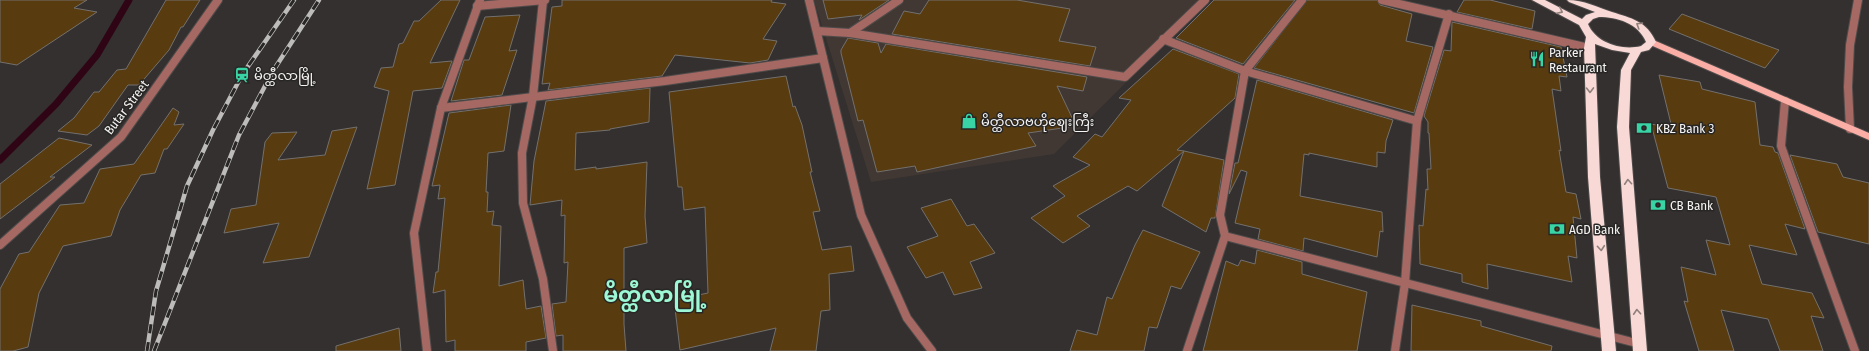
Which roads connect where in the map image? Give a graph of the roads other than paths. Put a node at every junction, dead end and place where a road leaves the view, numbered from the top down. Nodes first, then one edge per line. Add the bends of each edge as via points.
1 (218, 0) edge
2 (544, 0) edge
3 (809, 0) edge
4 (899, 0) edge
5 (1205, 0) edge
6 (1302, 0) edge
7 (1382, 0) edge
8 (1537, 0) edge
9 (1858, 0) edge
10 (1578, 1) edge
11 (478, 3) edge
12 (1449, 14) junction
13 (1609, 14) junction
14 (1583, 22) junction
15 (817, 31) junction
16 (850, 33) junction
17 (1163, 39) junction
18 (1651, 42) junction
19 (1590, 43) junction
20 (1637, 50) junction
21 (823, 58) junction
22 (1245, 72) junction
23 (533, 96) junction
24 (1785, 101) junction
25 (441, 108) junction
26 (1417, 121) junction
27 (1850, 129) junction
28 (1869, 137) edge
29 (1225, 236) junction
30 (0, 245) edge
31 (1405, 282) junction
32 (1608, 336) junction
33 (1640, 347) edge
34 (427, 351) edge
35 (553, 351) edge
36 (932, 351) edge
37 (1187, 351) edge
38 (1395, 351) edge
39 (1609, 351) edge
40 (1855, 351) edge

1 - 30 street, Butar Street via 121,137
2 - 11 street
2 - 23 street
3 - 15 street
4 - 16 street
5 - 17 street
6 - 22 street
7 - 12 street
8 -> 14 highway
9 - 27 street via 1848,86
10 - 13 highway
11 - 25 street
12 - 19 street
12 - 26 street
13 - 14 highway via 1590,16
18 -> 13 highway via 1650,36 1640,25
14 - 19 highway
15 - 16 street
15 - 21 street
16 - 17 street via 1126,77
17 - 22 street
18 - 20 highway via 1645,48
18 - 24 main road
19 - 20 highway
19 -> 32 highway via 1594,177
33 -> 20 highway via 1624,127 1626,70
21 - 23 street
21 - 36 street via 861,215 907,318
22 - 26 street
22 - 29 street via 1220,215
23 - 25 street
23 - 35 street via 522,153 523,203 543,279
24 - 27 main road
24 - 40 street via 1781,146
25 - 34 street via 414,233
26 - 31 street
27 - 28 main road
29 - 31 street
29 - 37 street
31 - 32 street
31 - 38 street
32 - 33 street
32 - 39 highway

